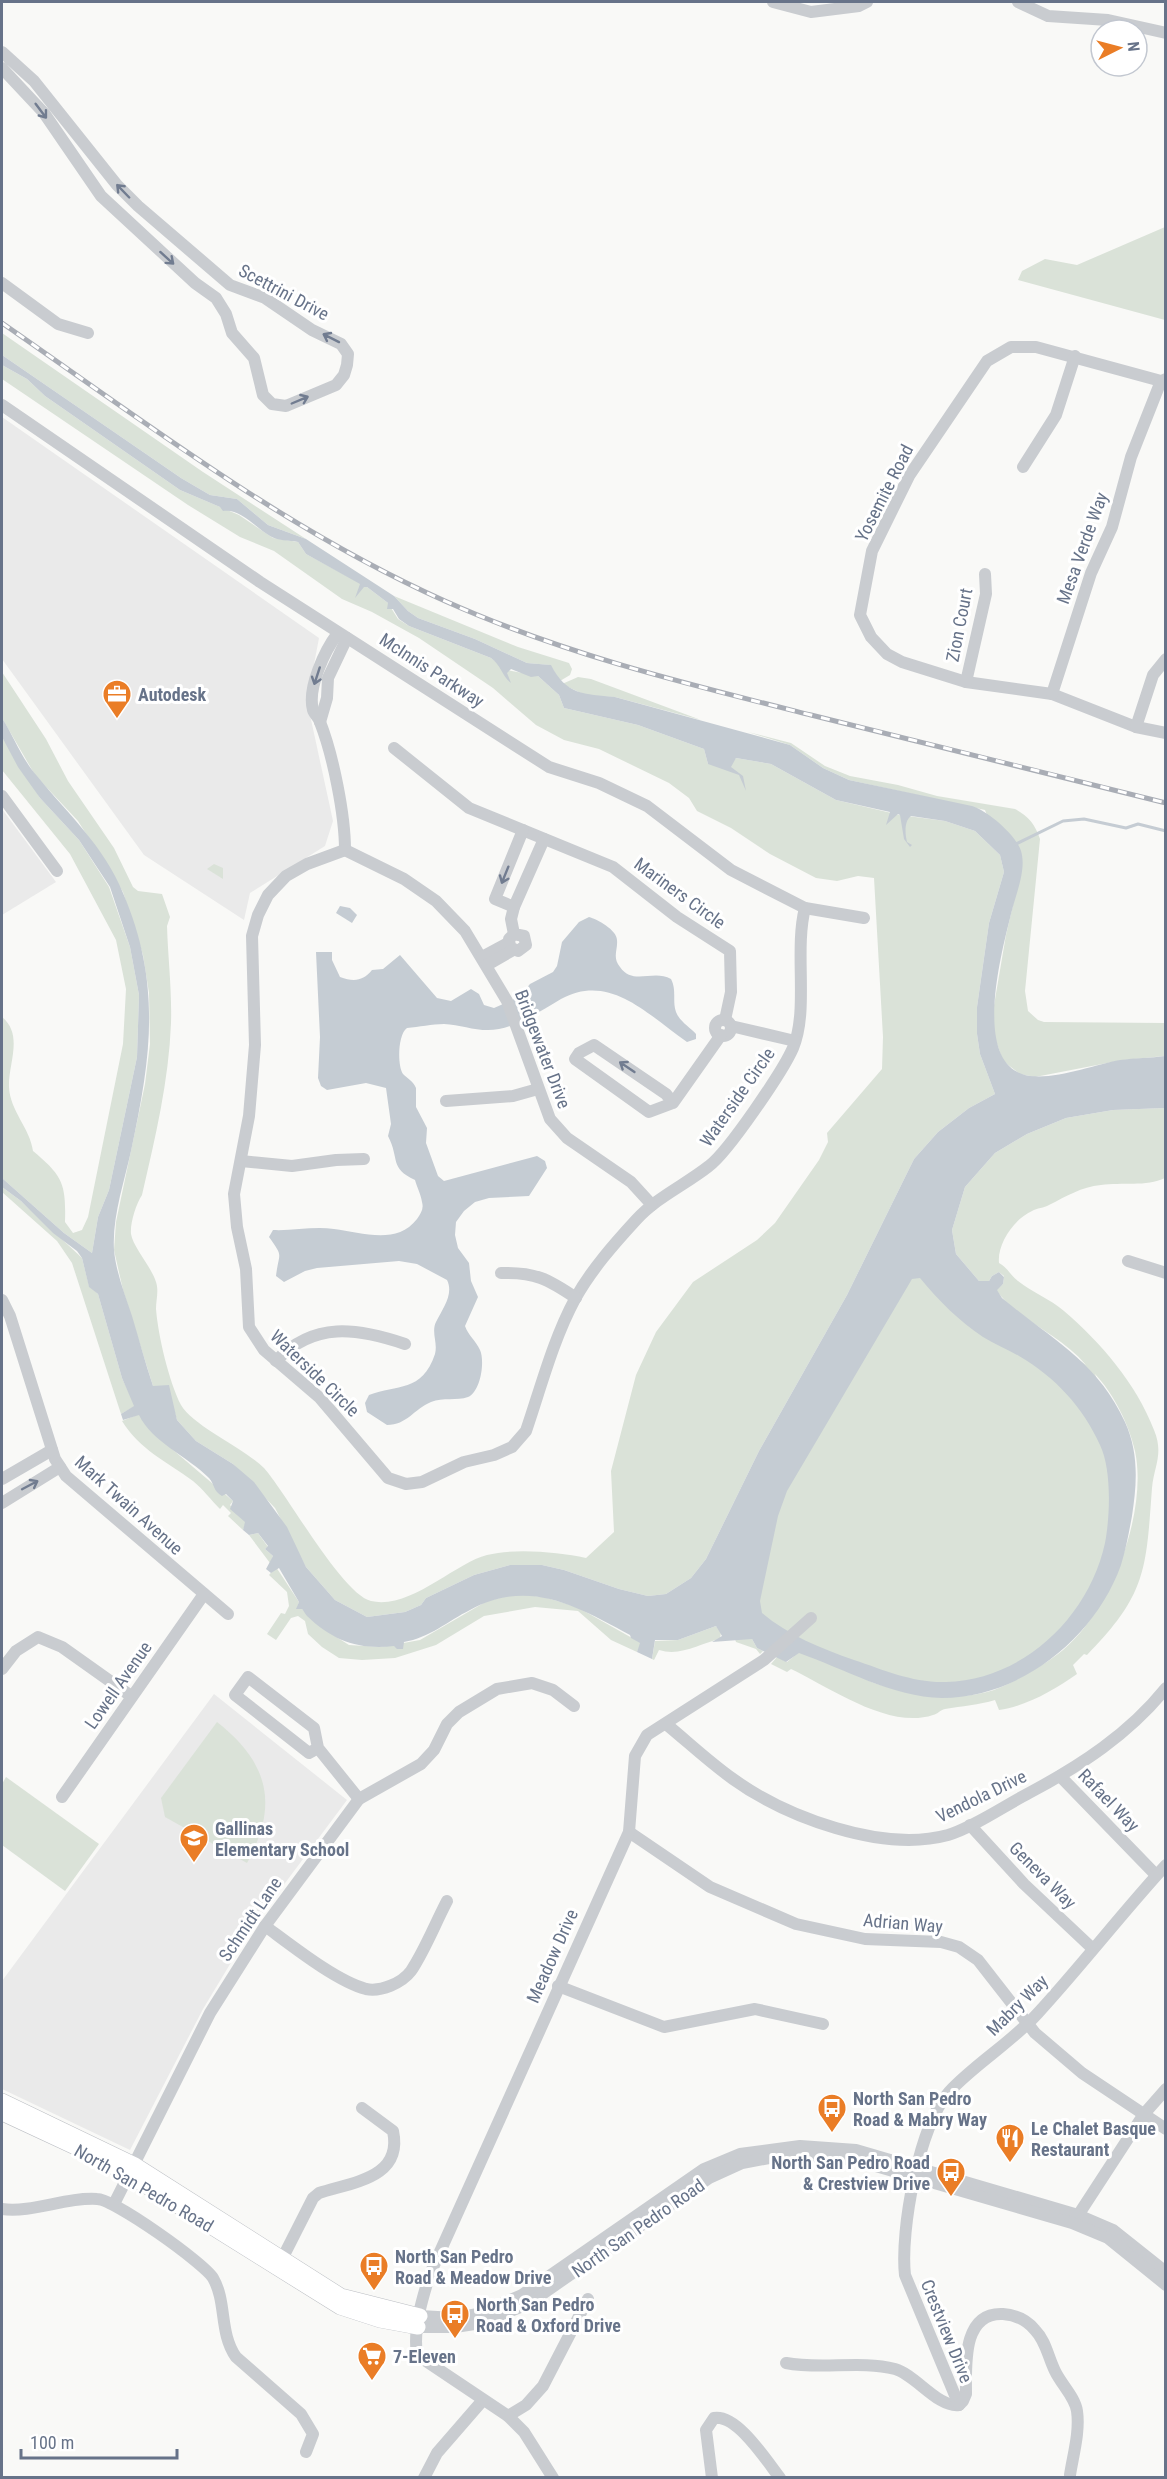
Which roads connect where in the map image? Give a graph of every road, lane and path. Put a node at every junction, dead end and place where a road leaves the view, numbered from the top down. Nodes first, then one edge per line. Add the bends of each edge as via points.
1 (773, 2) edge
2 (867, 2) edge
3 (1018, 2) edge
4 (1166, 33) edge
5 (2, 52) edge
6 (2, 68) edge
7 (2, 283) edge
8 (88, 333) dead end
9 (1075, 356) junction
10 (1163, 380) edge
11 (2, 405) edge
12 (1023, 467) dead end
13 (985, 574) dead end
14 (342, 635) junction
15 (1166, 660) edge
16 (966, 682) junction
17 (1052, 694) junction
18 (1136, 727) junction
19 (1166, 733) edge
20 (394, 748) dead end
21 (2, 796) edge
22 (523, 831) junction
23 (544, 839) junction
24 (345, 850) junction
25 (57, 871) dead end
26 (514, 908) junction
27 (805, 908) junction
28 (864, 918) dead end
29 (485, 961) junction
30 (726, 1029) junction
31 (794, 1045) junction
32 (538, 1089) junction
33 (446, 1101) dead end
34 (673, 1102) junction
35 (364, 1159) dead end
36 (241, 1161) junction
37 (652, 1205) junction
38 (1128, 1261) dead end
39 (501, 1273) dead end
40 (1166, 1274) edge
41 (576, 1298) junction
42 (2, 1300) edge
43 (405, 1344) dead end
44 (276, 1361) junction
45 (52, 1450) junction
46 (60, 1467) junction
47 (2, 1479) edge
48 (2, 1503) edge
49 (204, 1594) junction
50 (228, 1614) dead end
51 (811, 1618) dead end
52 (2, 1669) edge
53 (1166, 1688) edge
54 (131, 1696) junction
55 (574, 1706) dead end
56 (666, 1724) junction
57 (318, 1748) junction
58 (1060, 1776) junction
59 (62, 1797) dead end
60 (359, 1799) junction
61 (970, 1825) junction
62 (628, 1832) junction
63 (1166, 1864) edge
64 (1156, 1875) junction
65 (447, 1901) dead end
66 (265, 1926) junction
67 (1093, 1949) junction
68 (558, 1986) junction
69 (1028, 2023) junction
70 (823, 2024) dead end
71 (1166, 2090) edge
72 (2, 2100) edge
73 (362, 2108) dead end
74 (2, 2113) edge
75 (1144, 2114) junction
76 (1166, 2129) edge
77 (133, 2171) junction
78 (915, 2173) junction
79 (114, 2204) junction
80 (2, 2209) edge
81 (1075, 2219) junction
82 (280, 2264) junction
83 (1166, 2272) edge
84 (1166, 2285) edge
85 (588, 2300) dead end
86 (419, 2322) junction
87 (786, 2363) dead end
88 (483, 2400) junction
89 (959, 2405) junction
90 (508, 2416) junction
91 (306, 2452) dead end
92 (1070, 2475) dead end
93 (424, 2478) edge
94 (553, 2478) edge
95 (712, 2478) edge
96 (780, 2478) edge

1 - 2 street via 811,12
3 - 4 street via 1048,16 1108,20
6 -> 5 street, Scettrini Drive via 44,113 101,196 195,283 216,297 232,333 254,358 263,395 272,404 286,406 336,385 347,365 348,354 341,344 312,330 265,298 230,285 146,213 117,185 34,81
7 - 8 street via 58,324
9 - 10 street, Yosemite Road
9 - 12 street via 1056,415
9 - 16 street, Yosemite Road via 1036,347 1011,347 987,361 909,476 873,551 860,615 871,637 887,654 902,662
10 - 17 street, Mesa Verde Way via 1131,457 1110,534 1091,573
11 - 14 street, McInnis Parkway
13 - 16 street, Zion Court via 986,594
14 - 24 street via 328,678 320,722 345,826
14 - 27 street, McInnis Parkway via 549,767 599,783 647,806 731,870
15 - 18 street via 1153,675
16 - 17 street, Yosemite Road
17 - 18 street, Yosemite Road
18 - 19 street, Yosemite Road
20 - 22 street, Mariners Circle via 469,808
21 - 25 street
22 - 23 street, Mariners Circle
22 -> 26 street via 495,899
23 - 26 street
23 - 30 street, Mariners Circle via 613,867 729,951 731,992
24 - 29 street, Bridgewater Drive via 404,879 436,901 465,930
24 - 36 street, Waterside Circle via 286,876 258,915 252,936 255,1045
26 - 29 street via 512,942
27 - 28 street, McInnis Parkway
27 - 31 street, Waterside Circle via 799,936 799,1017
29 - 32 street, Bridgewater Drive via 507,1001
30 - 31 street
30 - 34 street, Mariners Circle
31 - 37 street, Waterside Circle via 717,1159
32 - 33 street via 513,1096
32 - 37 street, Bridgewater Drive via 550,1119 567,1138 631,1182
34 -> 34 street via 594,1045 575,1059 649,1112
35 - 36 street via 292,1166
36 - 44 street, Waterside Circle via 234,1194 235,1215 246,1269 249,1327
37 - 41 street, Waterside Circle via 602,1260
38 - 40 street
39 - 41 street via 540,1276
41 - 44 street, Waterside Circle via 560,1331 526,1431 519,1440 494,1455 464,1462 422,1482 405,1484 388,1478 320,1398
42 - 45 street, Mark Twain Avenue
43 - 44 street via 370,1333 316,1334 291,1345
45 - 46 street, Mark Twain Avenue
45 - 47 street
48 -> 46 street
46 - 49 street, Mark Twain Avenue
49 - 50 street, Mark Twain Avenue
49 - 54 street, Lowell Avenue
51 - 56 street, Meadow Drive via 764,1660
52 - 54 street via 16,1651 38,1637 62,1647
53 - 58 street, Vendola Drive via 1122,1734
54 - 59 street, Lowell Avenue
55 - 60 street, Schmidt Lane via 553,1690 532,1683 496,1689 447,1724 422,1764
56 - 61 street, Vendola Drive via 734,1779 775,1804 831,1827 879,1838 930,1839
56 - 62 street, Meadow Drive via 647,1735 635,1755
57 - 57 street via 314,1728 248,1677 235,1695 309,1753
57 - 60 street
58 - 61 street, Vendola Drive
58 - 64 street, Rafael Way
60 - 66 street, Schmidt Lane
61 - 67 street, Geneva Way via 1024,1884
62 - 68 street, Meadow Drive
62 - 69 street, Adrian Way via 710,1887 796,1924 865,1939 940,1942 959,1947 978,1960
63 - 64 street, Mabry Way
64 - 67 street, Mabry Way
65 - 66 street via 410,1971 397,1984 383,1987 367,1989 320,1966
66 - 77 street, Schmidt Lane via 210,2013
67 - 69 street, Mabry Way
68 - 70 street via 664,2027 755,2009
68 - 86 street, Meadow Drive via 430,2274
69 - 75 street, Adrian Way via 1082,2073
69 - 78 street, Mabry Way via 949,2092 933,2116
71 - 75 street
72 - 77 main road, North San Pedro Road
73 - 82 street via 393,2131 396,2147 392,2160 375,2175 313,2198
74 - 77 main road, North San Pedro Road
75 - 76 street, Adrian Way
75 - 81 street
77 - 79 street, Schmidt Lane
77 - 82 main road, North San Pedro Road
78 - 81 street, North San Pedro Road
78 - 86 street, North San Pedro Road via 855,2160 800,2155 742,2163 709,2178 528,2304 481,2323 455,2327
78 - 89 street, Crestview Drive via 903,2256 905,2275
79 - 80 street via 104,2199 83,2199
79 - 91 street via 210,2273 216,2284 226,2342 236,2357 301,2414 313,2434
81 - 83 street, North San Pedro Road via 1113,2230
81 - 84 street, North San Pedro Road via 1108,2238
82 - 86 main road, North San Pedro Road via 340,2307 380,2320
85 - 90 street, North San Pedro Road via 543,2386 526,2405
86 - 88 street, Meadow Drive via 417,2355
87 - 89 street via 896,2369 942,2402
88 - 90 street
88 - 93 street via 437,2453
89 - 92 street, Crestview Drive via 966,2394 968,2347 979,2321 1000,2314 1026,2320 1036,2331 1077,2409
90 - 94 street via 524,2432
95 - 96 street via 706,2430 714,2418 720,2417 733,2421

